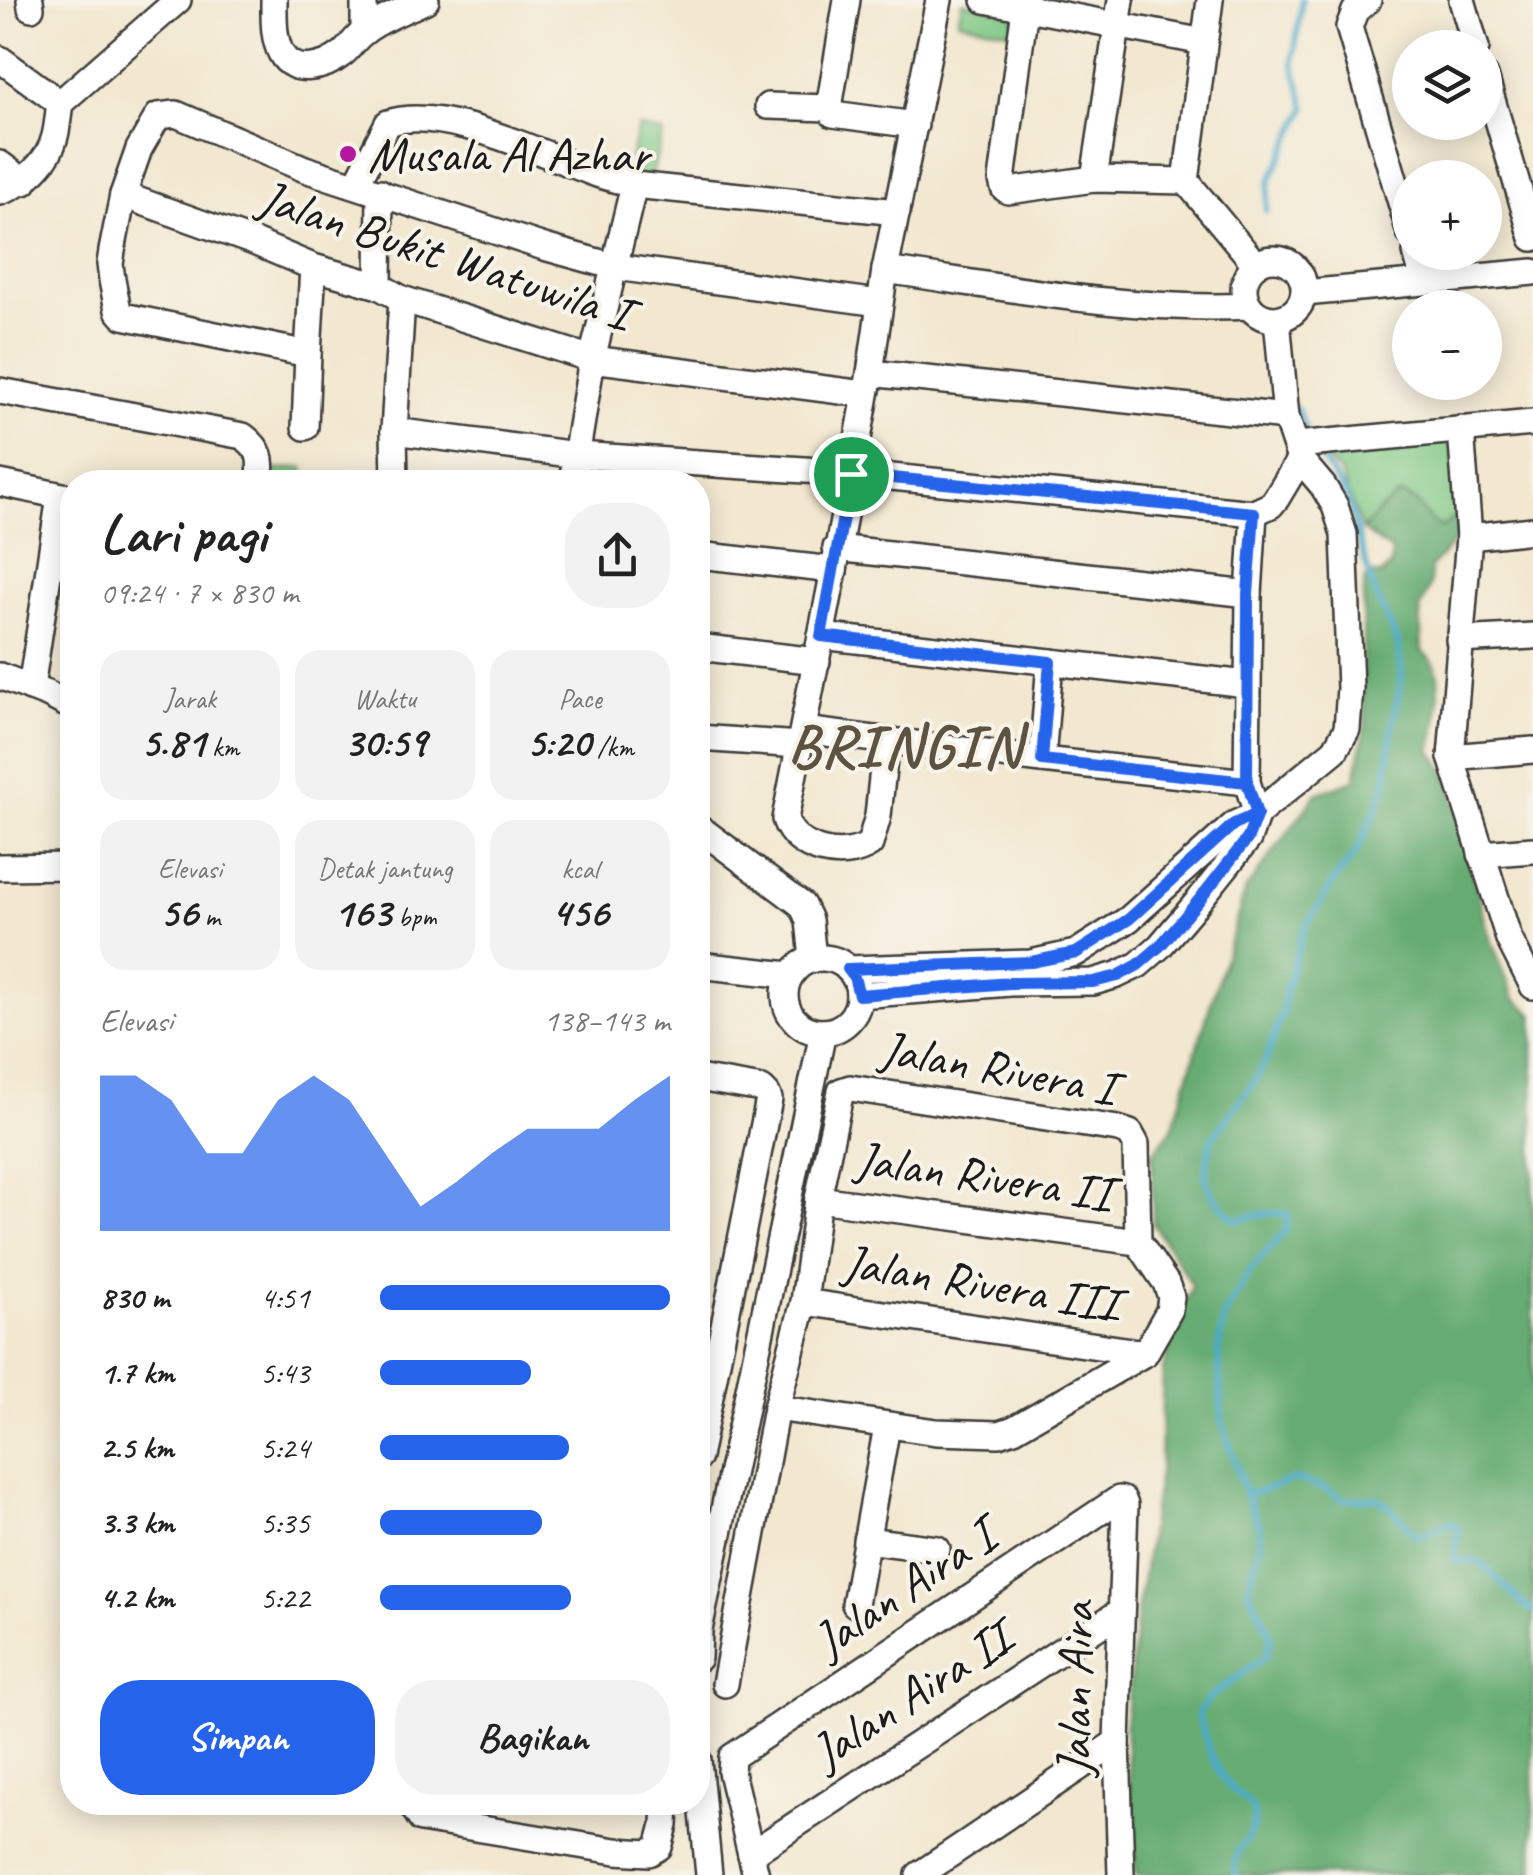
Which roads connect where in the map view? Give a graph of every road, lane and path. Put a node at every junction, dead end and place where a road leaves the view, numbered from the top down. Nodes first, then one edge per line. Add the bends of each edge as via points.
1 (178, 0) edge
2 (274, 0) edge
3 (364, 0) edge
4 (426, 0) edge
5 (847, 0) edge
6 (939, 0) edge
7 (986, 0) edge
8 (1210, 0) edge
9 (1368, 0) edge
10 (1462, 0) edge
11 (1025, 3) edge
12 (1119, 13) edge
13 (1471, 30) edge
14 (364, 32) junction
15 (1204, 42) junction
16 (0, 59) edge
17 (60, 103) junction
18 (768, 106) dead end
19 (829, 108) junction
20 (915, 125) junction
21 (1502, 131) edge
22 (0, 164) edge
23 (1392, 172) edge
24 (1094, 179) junction
25 (1186, 181) junction
26 (634, 185) junction
27 (12, 187) edge
28 (368, 189) junction
29 (124, 195) junction
30 (897, 212) junction
31 (1531, 225) edge
32 (1256, 265) junction
33 (314, 267) junction
34 (616, 267) junction
35 (885, 270) junction
36 (1421, 270) edge
37 (1533, 272) edge
38 (1424, 280) junction
39 (379, 286) junction
40 (1304, 293) junction
41 (402, 299) junction
42 (879, 303) junction
43 (1249, 306) junction
44 (1277, 319) junction
45 (308, 354) junction
46 (592, 359) junction
47 (867, 383) junction
48 (0, 391) edge
49 (1286, 418) junction
50 (1533, 423) edge
51 (305, 427) dead end
52 (1462, 428) junction
53 (394, 430) junction
54 (1298, 452) junction
55 (577, 455) junction
56 (260, 470) edge
57 (394, 470) edge
58 (574, 470) edge
59 (851, 474) junction
60 (0, 483) edge
61 (60, 496) edge
62 (1254, 513) junction
63 (60, 530) edge
64 (1533, 530) edge
65 (1469, 537) junction
66 (710, 555) edge
67 (835, 559) junction
68 (1248, 594) junction
69 (1533, 636) edge
70 (1459, 640) junction
71 (710, 647) edge
72 (819, 649) junction
73 (1050, 662) junction
74 (0, 676) edge
75 (1246, 684) junction
76 (31, 688) junction
77 (60, 701) edge
78 (710, 738) edge
79 (802, 738) junction
80 (886, 740) junction
81 (1533, 750) edge
82 (1451, 757) junction
83 (1042, 760) junction
84 (1247, 782) junction
85 (1257, 814) junction
86 (710, 836) edge
87 (1533, 850) edge
88 (1480, 854) junction
89 (60, 866) edge
90 (0, 867) edge
91 (1521, 938) edge
92 (1076, 953) junction
93 (813, 959) junction
94 (710, 963) edge
95 (848, 969) junction
96 (790, 975) junction
97 (1093, 982) junction
98 (1533, 986) edge
99 (859, 995) junction
100 (823, 1032) junction
101 (710, 1080) edge
102 (818, 1198) junction
103 (1138, 1242) junction
104 (804, 1302) junction
105 (1145, 1354) junction
106 (755, 1355) junction
107 (789, 1359) junction
108 (710, 1373) edge
109 (776, 1408) junction
110 (887, 1426) junction
111 (1125, 1505) joint
112 (866, 1540) junction
113 (937, 1549) dead end
114 (710, 1576) edge
115 (855, 1604) dead end
116 (1120, 1612) junction
117 (725, 1684) dead end
118 (1117, 1742) junction
119 (418, 1815) edge
120 (665, 1815) edge
121 (703, 1815) edge
122 (754, 1865) edge
123 (1119, 1874) edge
124 (708, 1875) edge
125 (918, 1875) edge

1 - 17 street
2 - 14 street via 278,46 298,66 332,61
3 - 14 street
4 - 14 street
5 - 19 street
6 - 20 street
7 - 11 street
8 - 15 street
9 - 23 street via 1349,26
10 - 13 street
11 - 12 street
11 - 24 street via 1002,186
12 - 15 street
12 - 24 street
15 - 25 street
16 - 17 street
17 - 27 street via 47,154
18 - 19 street
19 - 20 street via 833,114
20 - 30 street
21 - 31 street
22 - 27 street
24 - 25 street
25 - 32 street
26 - 28 street via 476,128 400,119 383,130
26 - 30 street
26 - 34 street
28 - 29 street via 176,114 158,116
28 - 34 street
28 - 39 street
29 - 33 street, Jalan Bukit Watuwila I
29 - 45 street via 110,264 123,316
30 - 35 street
32 - 40 street via 1289,263
32 - 43 street via 1244,284
33 - 39 street, Jalan Bukit Watuwila I
33 - 45 street
34 - 42 street
34 - 46 street
35 - 42 street
35 - 43 street via 1064,296 1198,309
36 - 38 street
37 - 38 street
38 - 40 street
39 - 41 street, Jalan Bukit Watuwila I
40 - 44 street via 1295,310
41 - 46 street, Jalan Bukit Watuwila I
41 - 53 street
42 - 47 street
43 - 44 street
44 - 49 street
45 - 51 street
46 - 47 street, Jalan Bukit Watuwila I
46 - 55 street
47 - 49 street, Jalan Bukit Watuwila I
47 - 59 street
48 - 56 street via 243,436 255,445
49 - 54 street
50 - 52 street
52 - 54 street
52 - 65 street
53 - 55 street
53 - 57 street
54 - 62 street via 1276,499
54 - 85 street via 1335,506 1344,534 1346,729 1336,750
55 - 58 street
55 - 59 street
59 - 62 street
59 - 67 street
60 - 61 street
62 - 68 street
63 - 76 street
64 - 65 street
65 - 70 street
66 - 67 street
67 - 68 street
67 - 72 street
68 - 75 street
69 - 70 street
70 - 82 street
71 - 72 street
72 - 73 street
72 - 79 street
73 - 75 street
73 - 83 street
74 - 76 street
75 - 84 street
76 - 77 street
78 - 79 street
79 - 80 street
79 - 80 street via 785,820 802,843 831,852 861,850 872,841
80 - 83 street
81 - 82 street
82 - 88 street
83 - 84 street
84 - 85 street
85 - 92 street via 1234,824 1129,919
85 - 97 street via 1248,838 1160,946 1118,976
86 - 93 street via 802,905
87 - 88 street
88 - 91 street
89 - 90 street
91 - 98 street
92 - 95 street via 1031,962
92 - 97 street
93 - 95 street via 832,959
93 - 96 street
94 - 96 street via 731,959
95 - 99 street
96 - 100 street via 784,1000 792,1017
97 - 99 street
99 - 100 street via 844,1024
100 - 106 street
101 - 108 street via 762,1090 769,1100
102 - 103 street, Jalan Rivera II
102 - 103 street, Jalan Rivera I via 841,1092 850,1088 1130,1133 1136,1144
102 - 104 street
103 - 105 street via 1171,1297
104 - 105 street, Jalan Rivera III
104 - 107 street
105 - 110 street via 1007,1432
106 - 107 street
106 - 114 street
107 - 109 street
109 - 110 street
109 - 117 street
110 - 112 street
111 - 116 street, Jalan Aira
111 - 122 street, Jalan Aira I via 1114,1502 732,1757
112 - 113 street
112 - 115 street
116 - 118 street, Jalan Aira
116 - 122 street, Jalan Aira II
118 - 123 street, Jalan Aira
118 - 125 street
119 - 120 street via 649,1853 659,1847
121 - 124 street

